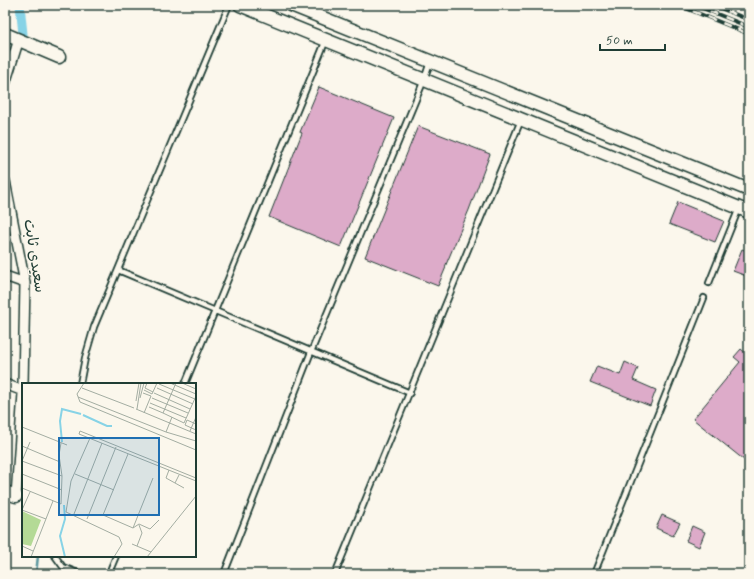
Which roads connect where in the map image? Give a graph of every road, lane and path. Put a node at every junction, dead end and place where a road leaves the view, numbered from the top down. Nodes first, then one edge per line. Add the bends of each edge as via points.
1 (229, 5) edge
2 (240, 5) edge
3 (291, 5) edge
4 (331, 21) junction
5 (5, 34) edge
6 (19, 39) junction
7 (326, 40) junction
8 (59, 57) dead end
9 (431, 61) junction
10 (424, 80) junction
11 (5, 84) edge
12 (527, 101) junction
13 (521, 120) junction
14 (5, 181) edge
15 (749, 190) edge
16 (746, 210) edge
17 (118, 270) junction
18 (5, 276) edge
19 (25, 283) junction
20 (709, 283) dead end
21 (704, 298) dead end
22 (214, 311) junction
23 (312, 352) junction
24 (23, 383) edge
25 (80, 383) edge
26 (185, 383) edge
27 (5, 384) edge
28 (22, 392) edge
29 (410, 393) junction
30 (22, 400) edge
31 (10, 494) edge
32 (56, 557) edge
33 (116, 557) edge
34 (111, 568) dead end
35 (80, 574) edge
36 (224, 574) edge
37 (335, 574) edge
38 (594, 574) edge

1 - 17 lane
2 - 7 street
3 - 4 street
4 - 7 street
4 - 9 street
5 - 6 street
6 - 8 street
6 - 11 street
7 - 10 street
7 - 22 lane
9 - 10 lane
9 - 12 street
10 - 13 street
10 - 23 lane
12 - 13 street
12 - 15 street
13 - 16 street
13 - 29 lane
14 - 19 street, سعیدی ثابت
16 - 20 lane
17 - 22 lane
17 - 25 lane via 94,327
18 - 19 street
19 - 24 street, سعیدی ثابت
21 - 38 lane
22 - 23 lane
22 - 26 lane
23 - 29 lane
23 - 36 lane
27 - 28 street
29 - 37 lane
30 - 31 street
32 - 35 lane via 63,567
33 - 34 lane

